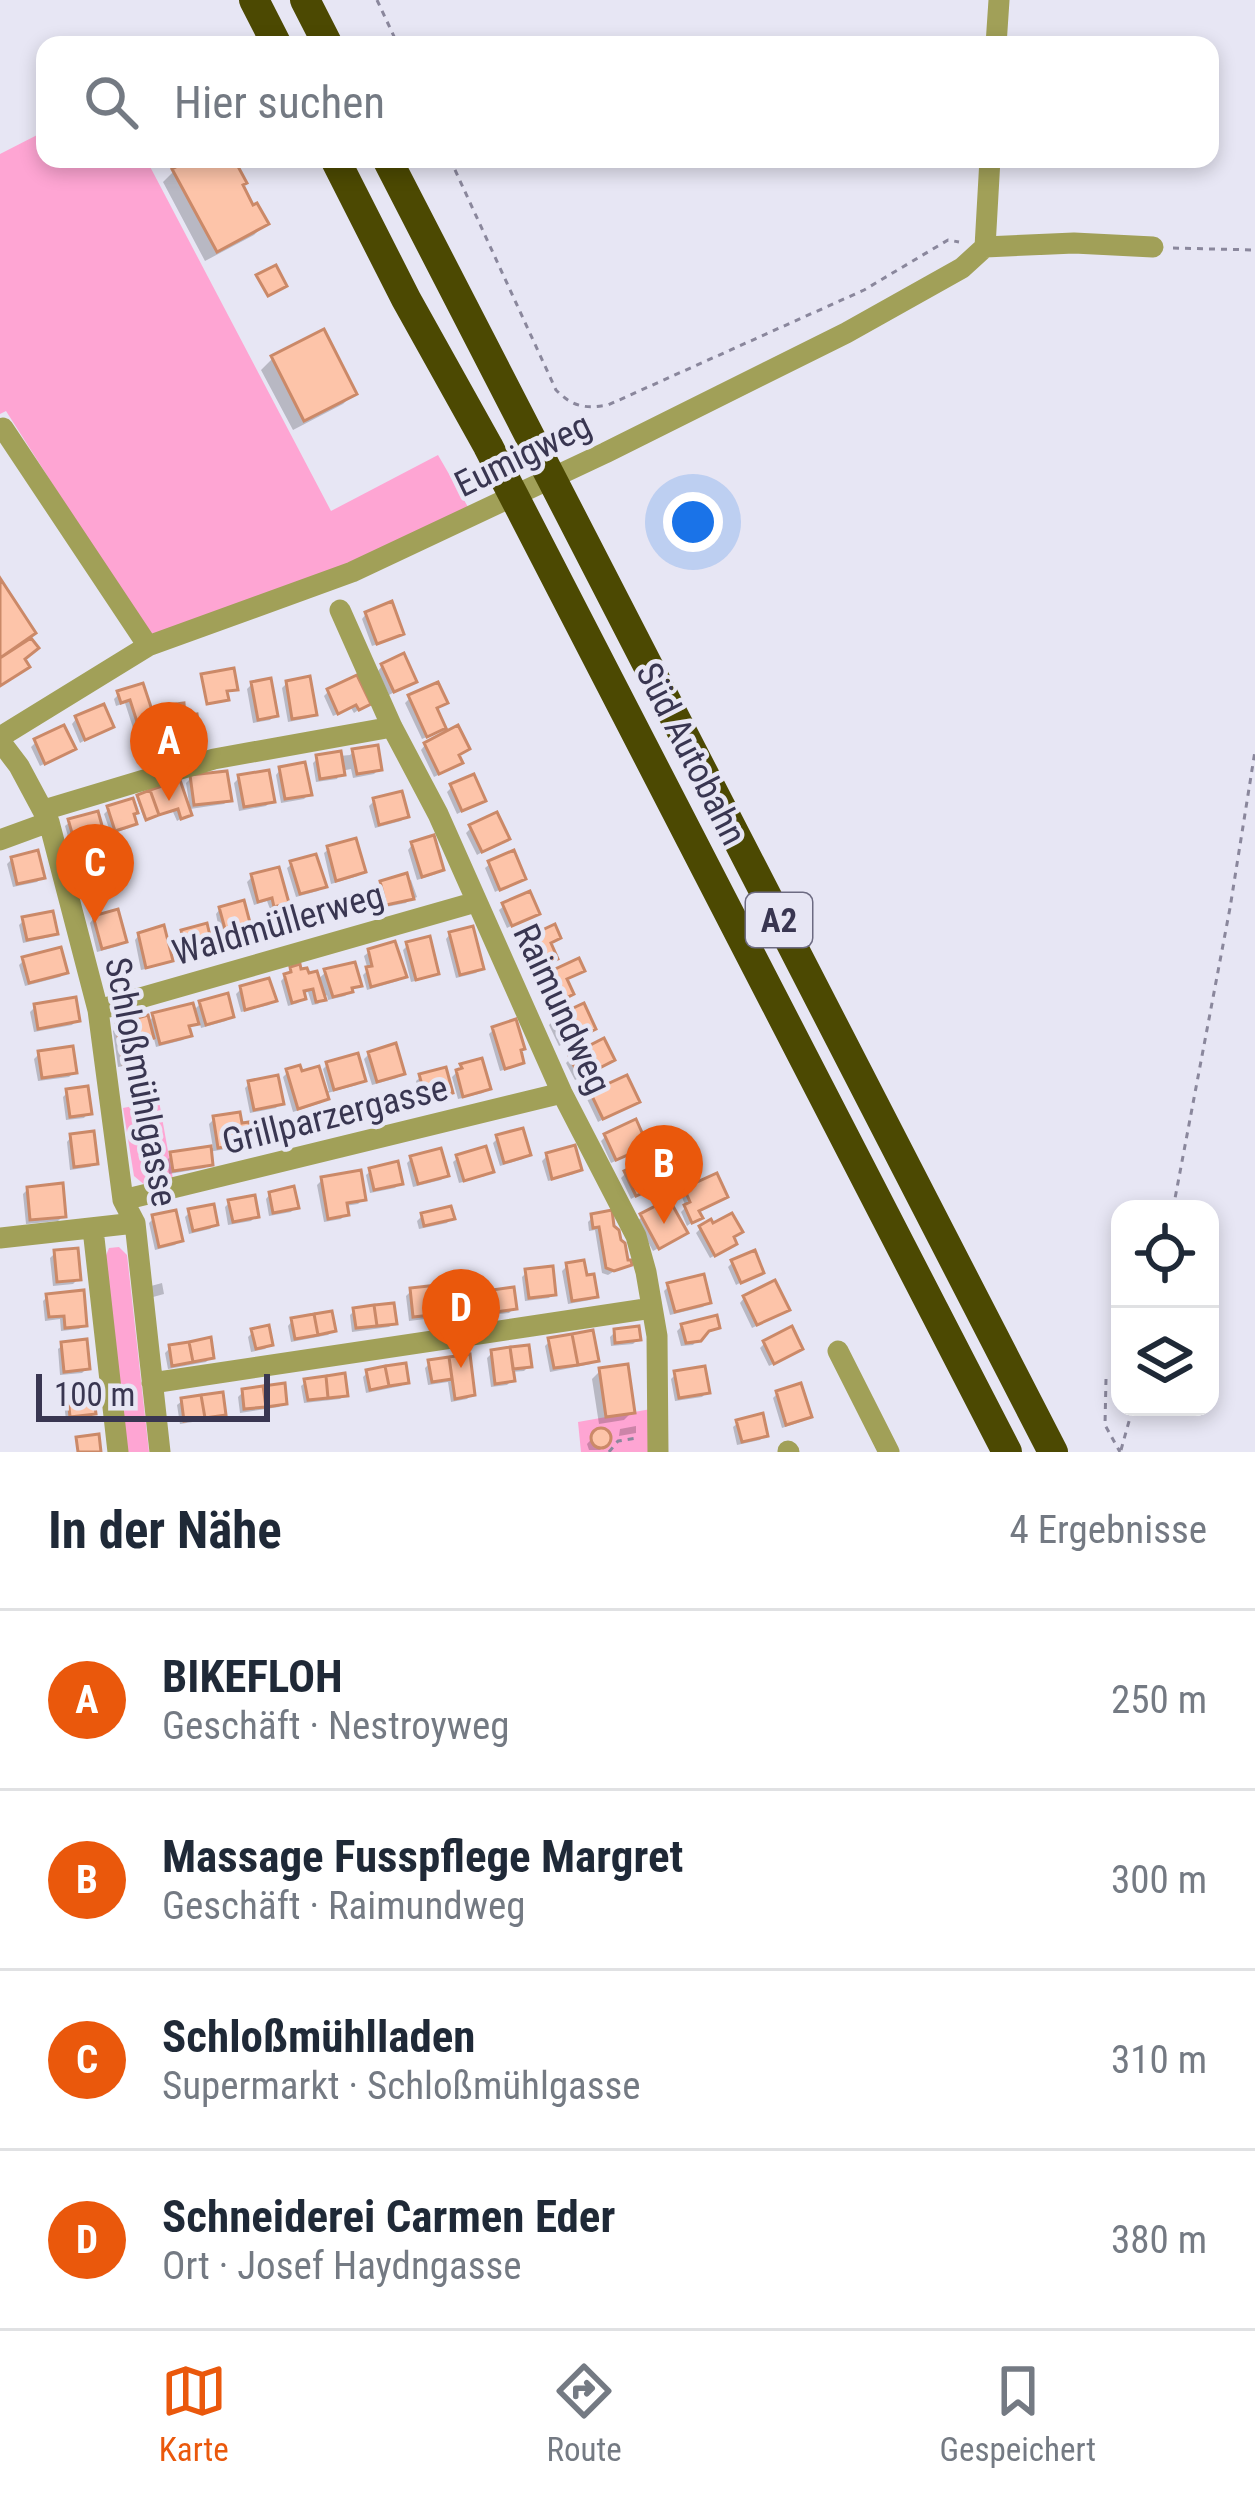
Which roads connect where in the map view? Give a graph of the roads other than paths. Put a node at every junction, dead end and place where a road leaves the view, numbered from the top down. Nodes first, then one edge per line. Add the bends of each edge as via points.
1 (254, 0) edge
2 (305, 0) edge
3 (999, 0) edge
4 (272, 36) edge
5 (323, 36) edge
6 (997, 36) edge
7 (340, 168) edge
8 (392, 168) edge
9 (989, 168) edge
10 (985, 247) junction
11 (1153, 247) road end
12 (0, 430) edge
13 (340, 610) dead end
14 (148, 646) junction
15 (392, 727) junction
16 (0, 739) edge
17 (46, 816) junction
18 (0, 840) edge
19 (476, 902) junction
20 (98, 1010) junction
21 (562, 1094) junction
22 (123, 1200) junction
23 (134, 1223) junction
24 (93, 1228) junction
25 (0, 1238) edge
26 (652, 1308) junction
27 (838, 1352) dead end
28 (152, 1383) junction
29 (658, 1443) edge
30 (118, 1452) edge
31 (160, 1452) edge
32 (889, 1452) edge
33 (1007, 1452) edge
34 (1053, 1452) edge

1 - 4 highway
2 - 5 highway
3 - 6 street
7 - 33 highway, Süd Autobahn / A2
8 - 34 highway, Süd Autobahn / A2
9 - 10 street
10 - 11 street
10 - 14 street, Eumigweg via 846,333 452,526 352,572
12 - 14 street
13 - 15 street, Raimundweg
14 - 16 street, Eumigweg
15 - 17 street via 214,759
15 - 19 street, Raimundweg
16 - 17 street, Schloßmühlgasse
17 - 18 street
17 - 20 street, Schloßmühlgasse
19 - 20 street, Waldmüllerweg
19 - 21 street, Raimundweg
20 - 22 street, Schloßmühlgasse
21 - 22 street, Grillparzergasse
21 - 26 street, Raimundweg via 636,1236
22 - 23 street, Schloßmühlgasse
23 - 24 street
23 - 28 street, Schloßmühlgasse
24 - 25 street
24 - 30 street, Schloßmühlgasse
26 - 28 street
26 - 29 street, Raimundweg
27 - 32 street
28 - 31 street, Schloßmühlgasse

